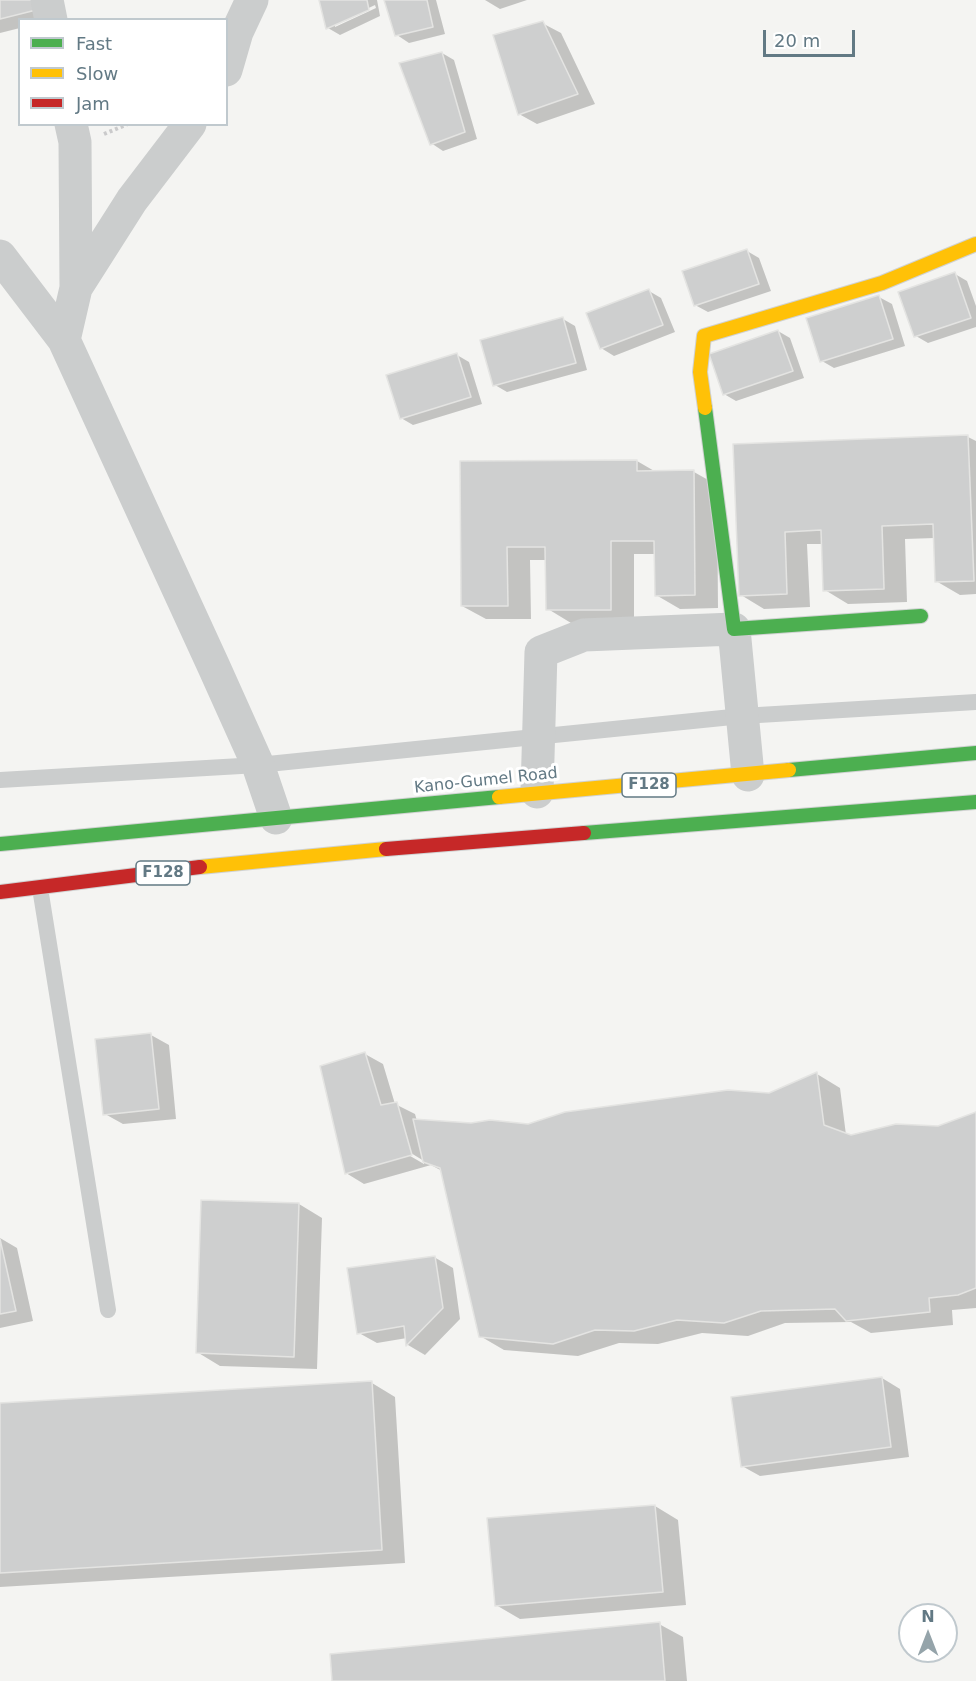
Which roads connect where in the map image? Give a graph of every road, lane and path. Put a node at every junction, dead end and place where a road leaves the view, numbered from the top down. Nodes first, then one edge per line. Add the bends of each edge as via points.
1 (46, 0) edge
2 (252, 0) edge
3 (50, 18) edge
4 (228, 63) edge
5 (71, 126) edge
6 (188, 126) edge
7 (976, 244) edge
8 (0, 256) edge
9 (76, 288) junction
10 (64, 340) junction
11 (921, 616) dead end
12 (734, 629) junction
13 (976, 702) edge
14 (742, 716) junction
15 (538, 737) junction
16 (976, 753) edge
17 (258, 765) junction
18 (748, 775) junction
19 (0, 780) edge
20 (537, 792) junction
21 (976, 802) edge
22 (276, 818) junction
23 (0, 844) edge
24 (40, 888) junction
25 (0, 892) edge
26 (108, 1310) dead end

1 - 3 street
2 - 4 street
5 - 9 street via 75,142
6 - 9 street via 132,200
7 - 12 main road via 882,283 704,336 700,372
8 - 10 street
9 - 10 street
10 - 17 street
11 - 12 main road
12 - 14 street
12 - 15 street via 584,635 541,652
13 - 14 lane
14 - 15 lane
14 - 18 street
15 - 17 lane
15 - 20 street
16 - 18 main road, Kano-Gumel Road / F128
17 - 19 lane
17 - 22 street
18 - 20 main road, Kano-Gumel Road / F128 via 626,792
20 - 22 main road, Kano-Gumel Road / F128
21 - 24 main road, F128 via 629,824 286,857
22 - 23 main road, Kano-Gumel Road / F128
24 - 25 main road, F128
24 - 26 lane

